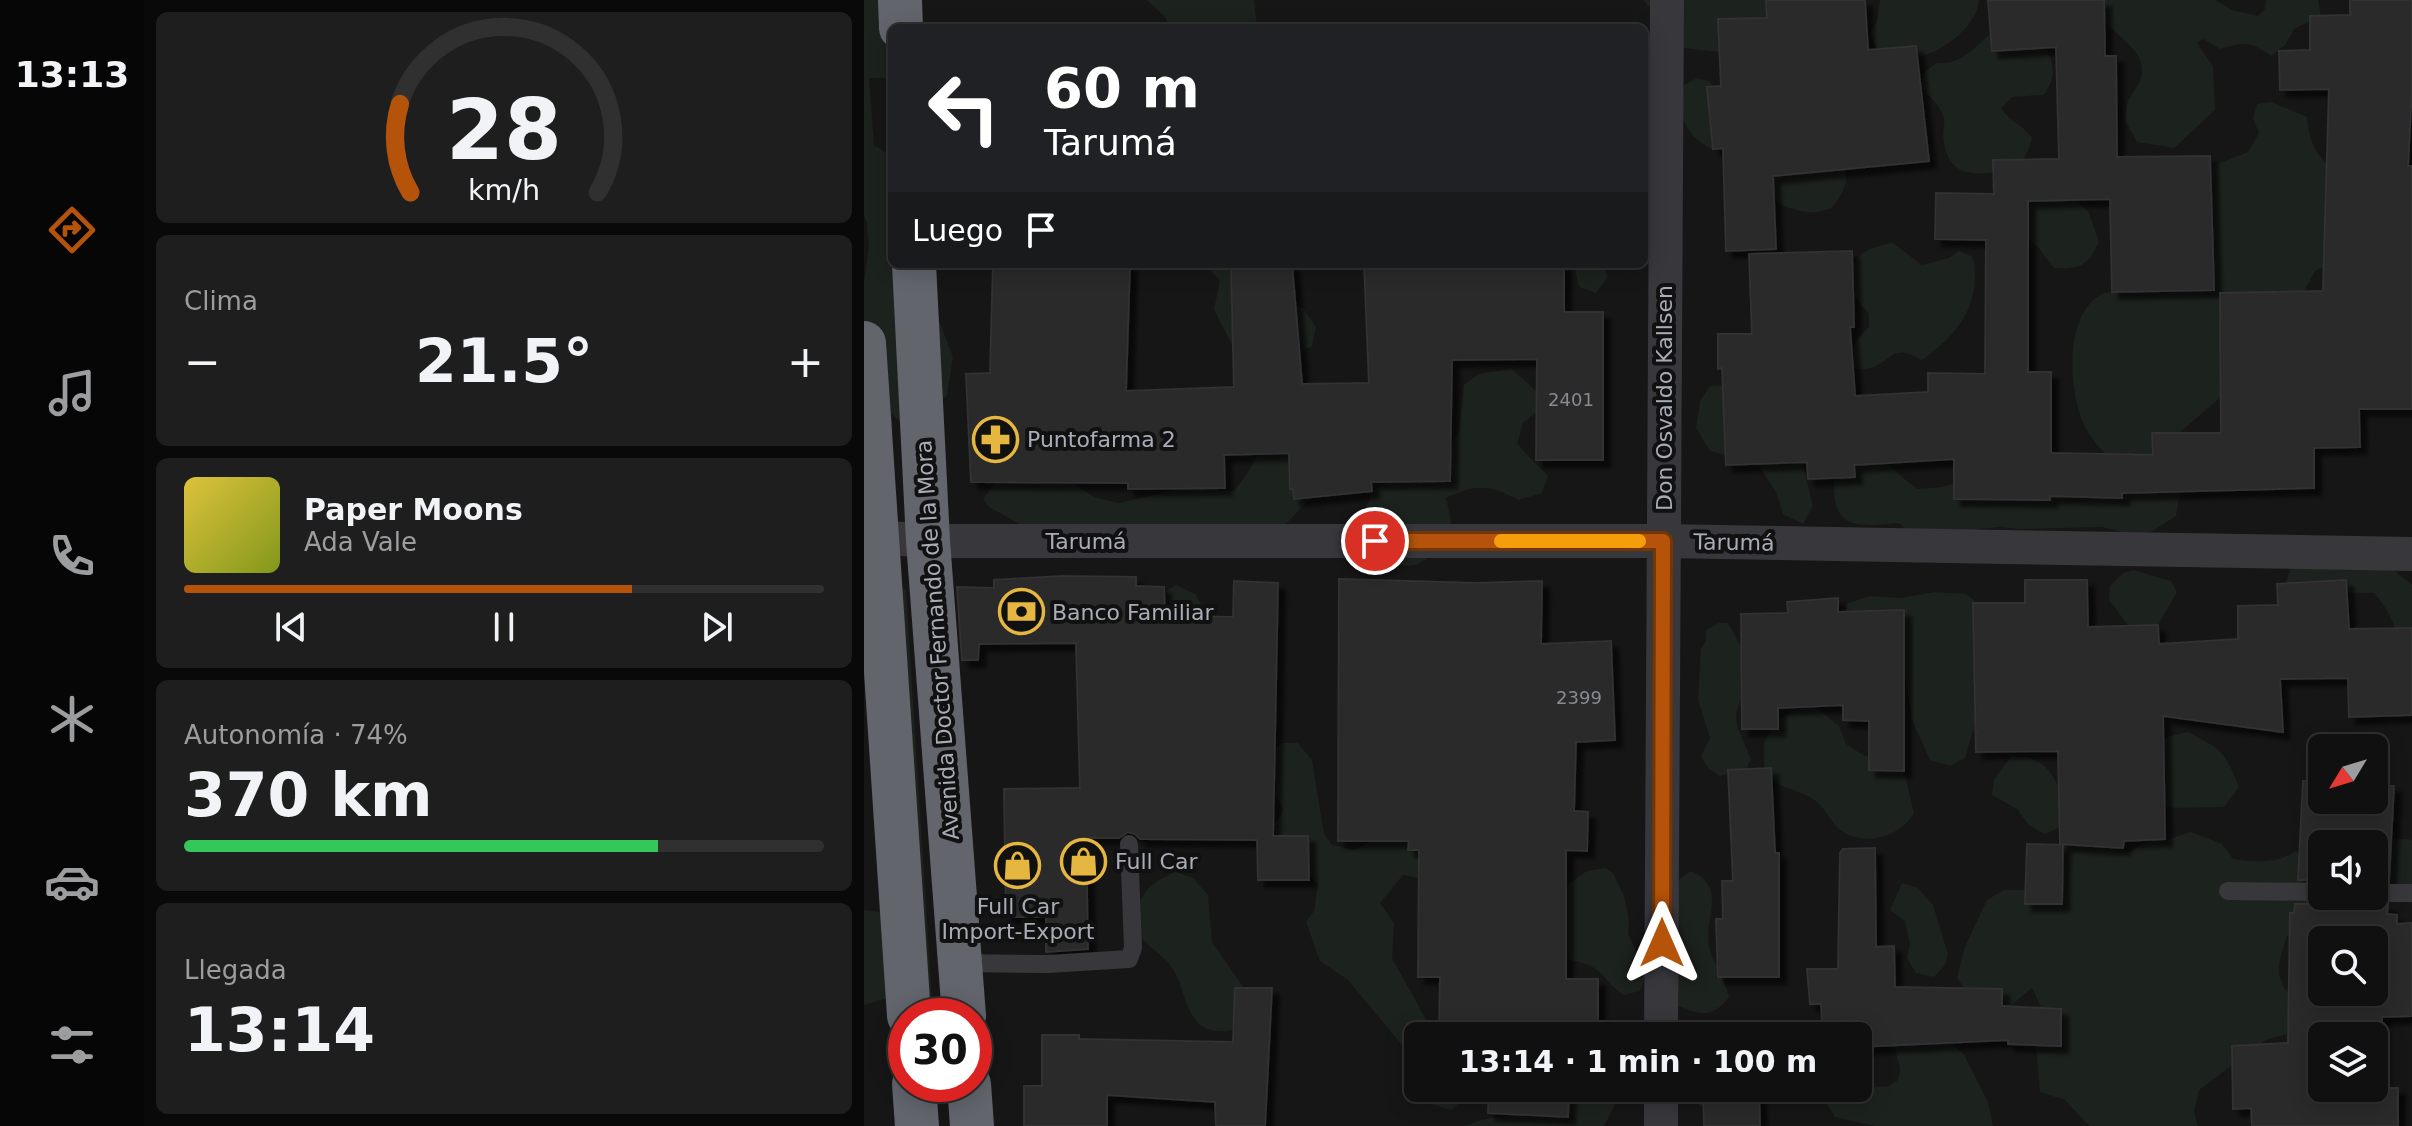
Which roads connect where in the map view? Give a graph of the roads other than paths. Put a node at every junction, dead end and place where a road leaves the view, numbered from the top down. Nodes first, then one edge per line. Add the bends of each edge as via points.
1 (900, 0) edge
2 (1667, 0) edge
3 (901, 24) edge
4 (914, 268) edge
5 (864, 343) edge
6 (871, 536) edge
7 (928, 541) junction
8 (1663, 541) junction
9 (2412, 554) edge
10 (1129, 844) dead end
11 (2228, 891) dead end
12 (2308, 892) edge
13 (2388, 893) edge
14 (2412, 893) edge
15 (960, 963) junction
16 (908, 998) edge
17 (963, 998) edge
18 (1661, 1022) edge
19 (915, 1102) edge
20 (970, 1102) edge
21 (1661, 1102) edge
22 (917, 1126) edge
23 (972, 1126) edge
24 (1661, 1126) edge

1 - 3 highway
2 - 8 street, Don Osvaldo Kallsen
4 - 7 highway, Avenida Doctor Fernando de la Mora
5 - 6 highway
6 - 7 street, Tarumá
6 - 16 highway
7 - 8 street, Tarumá
7 - 15 highway, Avenida Doctor Fernando de la Mora
8 - 9 street, Tarumá
8 - 18 street, Don Osvaldo Kallsen
10 - 15 lane via 1129,959
11 - 12 lane
13 - 14 lane
15 - 17 highway, Avenida Doctor Fernando de la Mora
19 - 22 highway
20 - 23 highway
21 - 24 street

